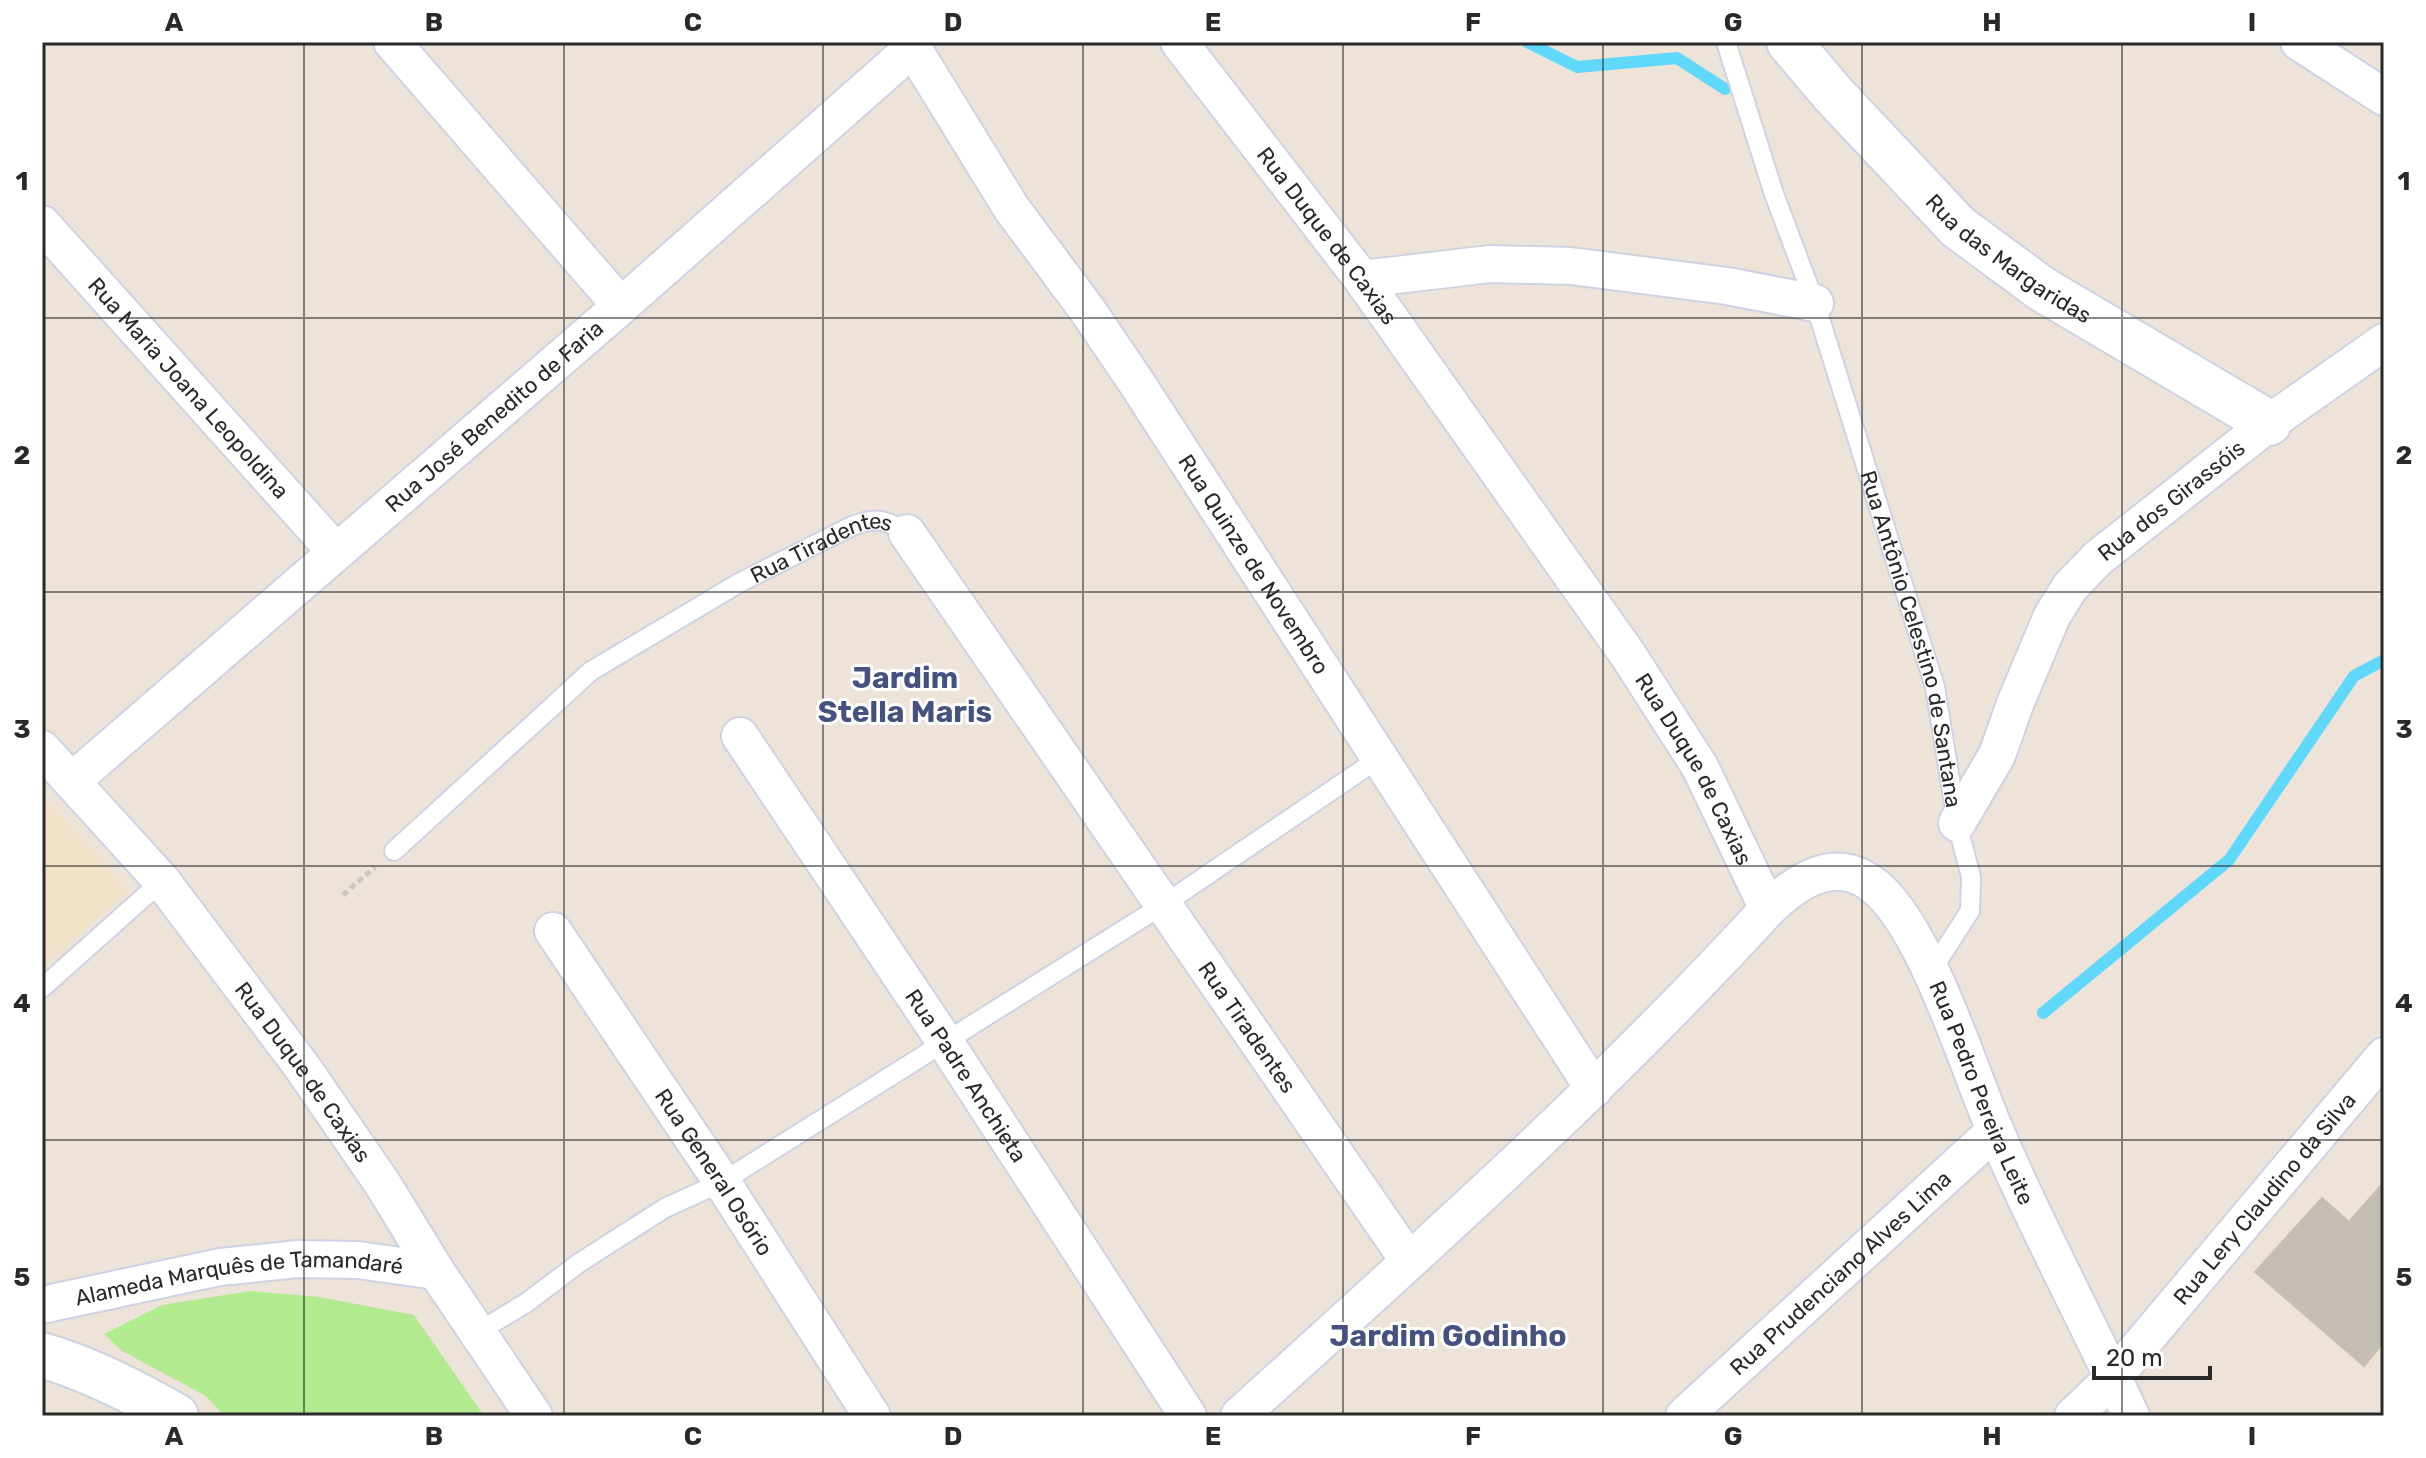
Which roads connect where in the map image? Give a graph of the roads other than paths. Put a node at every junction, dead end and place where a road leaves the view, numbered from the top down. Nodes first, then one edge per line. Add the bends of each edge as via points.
1 (392, 42) edge
2 (1179, 42) edge
3 (1726, 42) edge
4 (1789, 42) edge
5 (2299, 42) edge
6 (912, 44) edge
7 (2384, 97) edge
8 (42, 224) edge
9 (1362, 279) junction
10 (1815, 303) junction
11 (621, 306) junction
12 (2384, 342) edge
13 (2269, 423) junction
14 (907, 533) joint
15 (336, 552) junction
16 (740, 736) dead end
17 (42, 749) edge
18 (1378, 759) junction
19 (72, 781) junction
20 (1957, 823) junction
21 (394, 851) road end
22 (162, 881) junction
23 (1163, 905) junction
24 (1768, 909) junction
25 (553, 931) dead end
26 (1931, 971) junction
27 (42, 988) edge
28 (945, 1042) junction
29 (2384, 1056) edge
30 (1594, 1089) junction
31 (1995, 1131) junction
32 (722, 1182) junction
33 (1409, 1261) junction
34 (436, 1271) junction
35 (42, 1305) edge
36 (478, 1332) junction
37 (42, 1355) edge
38 (2113, 1378) junction
39 (176, 1416) edge
40 (534, 1416) edge
41 (872, 1416) edge
42 (1188, 1416) edge
43 (1239, 1416) edge
44 (1684, 1416) edge
45 (2073, 1416) edge
46 (2131, 1416) edge

1 - 11 street
2 - 9 street, Rua Duque de Caxias
3 - 10 lane, Rua Antônio Celestino de Santana
4 - 13 street, Rua das Margaridas via 1958,227 2042,289
5 - 7 street
6 - 11 street, Rua José Benedito de Faria
6 - 18 street, Rua Quinze de Novembro via 1012,209 1136,382
8 - 15 street, Rua Maria Joana Leopoldina
9 - 10 street via 1490,264 1571,266
9 - 24 street, Rua Duque de Caxias via 1544,533 1692,754
10 - 20 lane, Rua Antônio Celestino de Santana via 1935,687
11 - 15 street, Rua José Benedito de Faria
12 - 13 street, Rua dos Girassóis
13 - 20 street, Rua dos Girassóis via 2098,558 2070,587 2052,616 1997,755
14 - 21 lane, Rua Tiradentes via 872,519 852,526 739,583 591,671
14 - 23 street, Rua Tiradentes
15 - 19 street, Rua José Benedito de Faria
16 - 28 street, Rua Padre Anchieta
17 - 19 street, Rua Duque de Caxias
18 - 23 lane
18 - 30 street, Rua Quinze de Novembro
19 - 22 street, Rua Duque de Caxias
20 - 26 lane, Rua Antônio Celestino de Santana via 1971,877 1970,911
22 - 27 lane
22 - 34 street, Rua Duque de Caxias via 300,1064
23 - 28 lane
23 - 33 street, Rua Tiradentes
24 - 26 street, Rua Pedro Pereira Leite via 1806,878 1852,872 1893,905
24 - 30 street
25 - 32 street, Rua General Osório
26 - 31 street, Rua Pedro Pereira Leite
28 - 32 lane
28 - 42 street, Rua Padre Anchieta
29 - 38 street, Rua Lery Claudino da Silva
30 - 33 street
31 - 38 street, Rua Pedro Pereira Leite
31 - 44 street, Rua Prudenciano Alves Lima
32 - 36 lane via 665,1208
32 - 41 street, Rua General Osório
33 - 43 street
34 - 35 street, Alameda Marquês de Tamandaré via 358,1260 298,1259 220,1267
34 - 36 street, Rua Duque de Caxias
36 - 40 street, Rua Duque de Caxias
37 - 39 street via 118,1385
38 - 45 street, Rua Lery Claudino da Silva
38 - 46 street, Rua Pedro Pereira Leite

